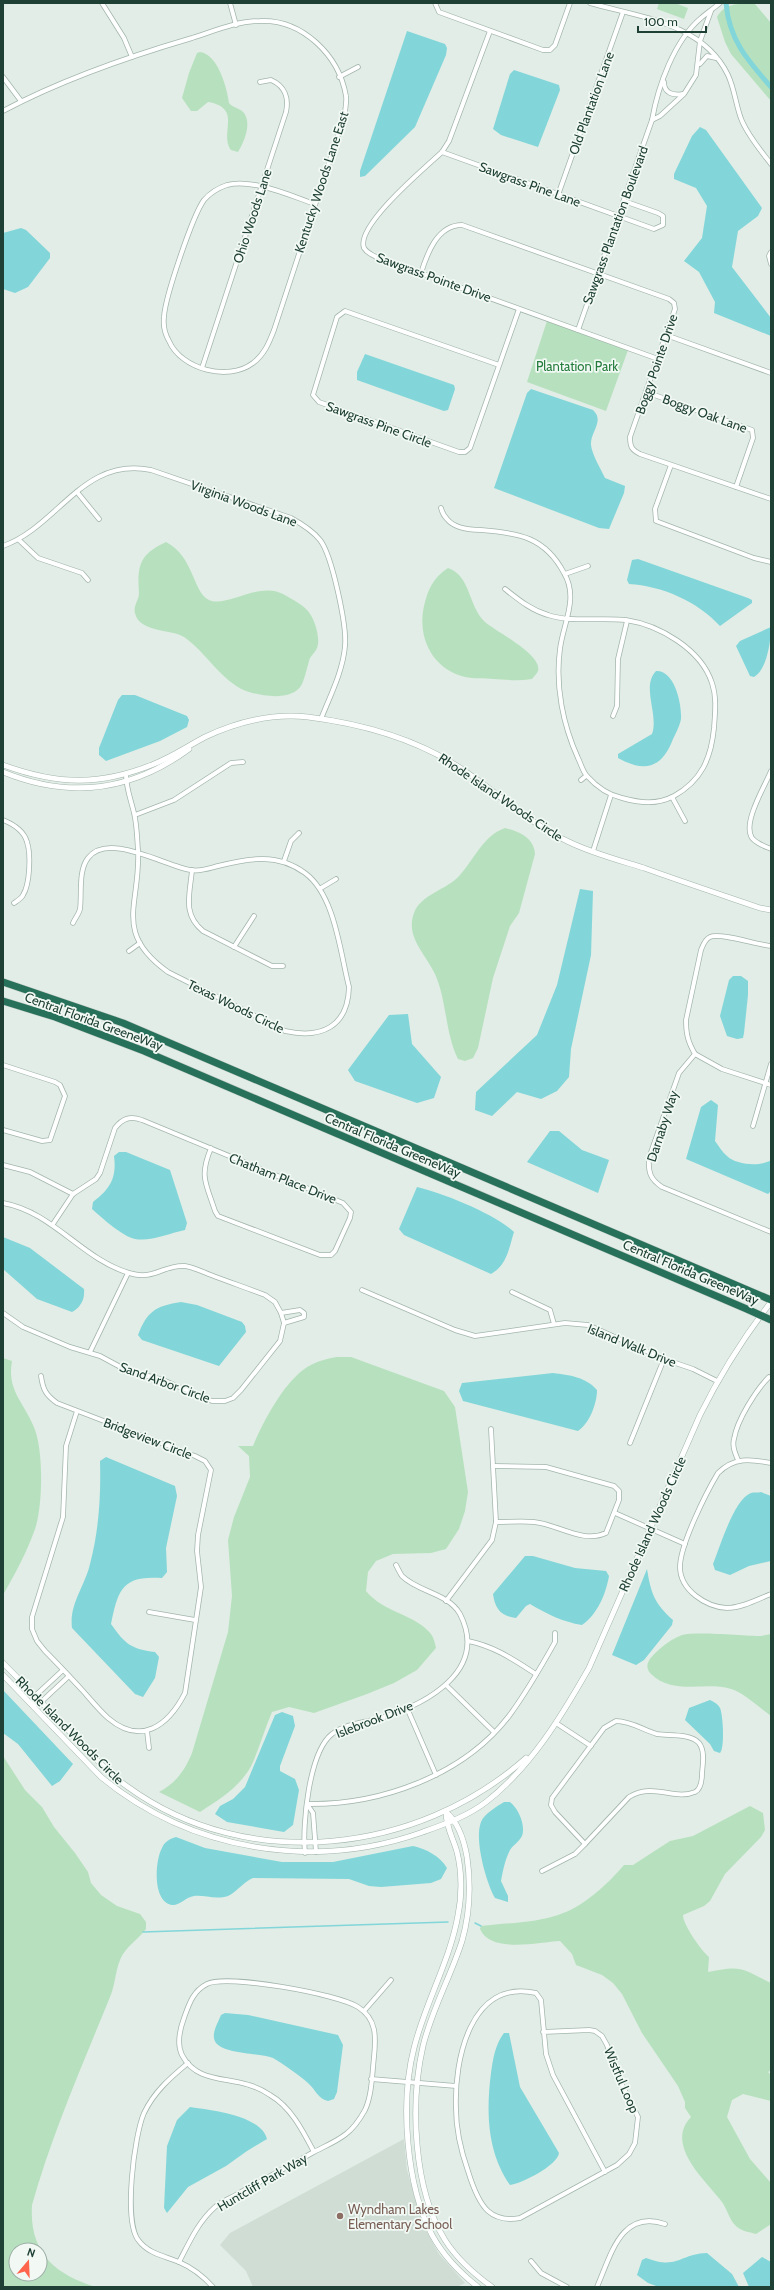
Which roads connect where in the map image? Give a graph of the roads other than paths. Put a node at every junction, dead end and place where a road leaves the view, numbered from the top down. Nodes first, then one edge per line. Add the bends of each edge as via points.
1 (102, 3) edge
2 (230, 3) edge
3 (435, 3) edge
4 (570, 3) edge
5 (590, 3) edge
6 (720, 3) edge
7 (711, 10) junction
8 (623, 12) junction
9 (236, 24) junction
10 (490, 31) junction
11 (688, 33) junction
12 (700, 41) junction
13 (132, 57) junction
14 (717, 58) junction
15 (698, 66) junction
16 (358, 67) dead end
17 (3, 77) edge
18 (339, 77) junction
19 (664, 79) junction
20 (260, 82) dead end
21 (684, 94) junction
22 (21, 101) junction
23 (3, 111) edge
24 (652, 120) junction
25 (442, 152) junction
26 (771, 164) edge
27 (262, 187) junction
28 (558, 195) junction
29 (624, 202) junction
30 (315, 204) junction
31 (618, 217) junction
32 (771, 252) edge
33 (771, 264) edge
34 (421, 273) junction
35 (598, 273) junction
36 (519, 309) junction
37 (578, 330) junction
38 (666, 336) junction
39 (658, 359) junction
40 (499, 365) junction
41 (202, 368) junction
42 (771, 373) edge
43 (646, 392) junction
44 (671, 465) junction
45 (736, 487) junction
46 (77, 492) junction
47 (771, 499) edge
48 (440, 508) dead end
49 (99, 519) dead end
50 (19, 540) junction
51 (3, 546) edge
52 (771, 562) edge
53 (588, 566) dead end
54 (565, 574) junction
55 (88, 580) dead end
56 (505, 589) dead end
57 (568, 619) junction
58 (627, 620) junction
59 (613, 716) dead end
60 (322, 719) junction
61 (205, 738) junction
62 (243, 762) dead end
63 (3, 765) edge
64 (771, 771) edge
65 (3, 772) edge
66 (126, 774) junction
67 (586, 776) junction
68 (581, 780) dead end
69 (126, 782) junction
70 (611, 796) junction
71 (672, 797) junction
72 (135, 815) junction
73 (3, 820) edge
74 (685, 821) dead end
75 (299, 833) dead end
76 (771, 849) edge
77 (592, 851) junction
78 (138, 852) junction
79 (284, 861) junction
80 (192, 870) junction
81 (336, 879) dead end
82 (320, 888) junction
83 (14, 903) dead end
84 (771, 910) edge
85 (254, 916) dead end
86 (73, 922) dead end
87 (140, 944) junction
88 (771, 946) edge
89 (234, 947) junction
90 (129, 951) dead end
91 (283, 966) dead end
92 (3, 982) edge
93 (3, 1002) edge
94 (695, 1054) junction
95 (771, 1064) edge
96 (3, 1065) edge
97 (766, 1084) junction
98 (771, 1085) edge
99 (753, 1126) dead end
100 (3, 1130) edge
101 (211, 1148) junction
102 (3, 1165) edge
103 (72, 1194) junction
104 (3, 1203) edge
105 (52, 1224) junction
106 (771, 1232) edge
107 (128, 1273) junction
108 (362, 1290) dead end
109 (512, 1292) dead end
110 (771, 1301) edge
111 (3, 1313) edge
112 (281, 1313) junction
113 (771, 1320) edge
114 (284, 1323) junction
115 (554, 1324) junction
116 (90, 1352) junction
117 (664, 1359) junction
118 (41, 1376) dead end
119 (769, 1377) dead end
120 (717, 1381) junction
121 (77, 1411) junction
122 (492, 1429) dead end
123 (630, 1444) dead end
124 (738, 1460) junction
125 (771, 1464) edge
126 (494, 1466) junction
127 (615, 1512) junction
128 (496, 1522) junction
129 (650, 1527) junction
130 (685, 1544) junction
131 (396, 1566) dead end
132 (771, 1594) edge
133 (446, 1601) junction
134 (149, 1612) dead end
135 (195, 1620) junction
136 (555, 1634) dead end
137 (468, 1641) junction
138 (3, 1662) edge
139 (63, 1670) junction
140 (536, 1674) junction
141 (3, 1675) edge
142 (69, 1676) junction
143 (446, 1685) junction
144 (36, 1696) junction
145 (41, 1702) junction
146 (32, 1705) junction
147 (407, 1708) junction
148 (556, 1723) junction
149 (147, 1731) junction
150 (494, 1732) junction
151 (591, 1746) junction
152 (149, 1748) dead end
153 (537, 1748) junction
154 (436, 1775) junction
155 (307, 1804) junction
156 (446, 1812) junction
157 (455, 1819) junction
158 (446, 1824) junction
159 (304, 1842) junction
160 (314, 1842) junction
161 (585, 1844) junction
162 (316, 1852) junction
163 (305, 1853) junction
164 (542, 1871) dead end
165 (391, 1980) dead end
166 (364, 2011) junction
167 (543, 2032) junction
168 (188, 2063) junction
169 (371, 2079) junction
170 (409, 2082) junction
171 (417, 2083) junction
172 (456, 2086) junction
173 (314, 2152) junction
174 (421, 2168) junction
175 (412, 2170) junction
176 (604, 2172) junction
177 (665, 2224) dead end
178 (453, 2250) junction
179 (446, 2256) junction
180 (531, 2261) dead end
181 (180, 2262) junction
182 (213, 2287) edge
183 (478, 2287) edge
184 (492, 2287) edge
185 (567, 2287) edge
186 (597, 2287) edge

1 - 13 street via 124,38
2 - 9 street
3 - 10 street via 439,12
4 - 10 street via 555,45 550,50 543,50
5 - 8 street
6 - 7 street, Sawgrass Plantation Boulevard
7 - 11 street, Sawgrass Plantation Boulevard
7 - 12 street
8 - 11 street
8 - 28 street, Old Plantation Lane
9 - 13 street, Kentucky Woods Lane East
9 - 18 street, Kentucky Woods Lane East via 260,21 282,23 303,33 317,42 331,57
10 - 25 street, Sawgrass Pointe Drive via 455,129
11 - 12 street
11 - 19 street, Sawgrass Plantation Boulevard
12 - 14 street
12 - 15 street
13 - 22 street, Kentucky Woods Lane East via 73,77
14 - 15 street via 707,56
14 - 26 street via 728,77 742,121 752,140
15 - 21 street via 696,75
16 - 18 street
17 - 22 street
18 - 30 street, Kentucky Woods Lane East via 346,96 345,114
19 - 21 street via 664,86 673,95
19 - 24 street, Sawgrass Plantation Boulevard
20 - 27 street, Ohio Woods Lane via 276,82 284,90 287,101 286,112
21 - 24 street
22 - 23 street, Kentucky Woods Lane East
24 - 29 street, Sawgrass Plantation Boulevard
25 - 28 street, Sawgrass Pine Lane
25 - 34 street, Sawgrass Pointe Drive via 374,218 364,238 364,246 368,252
27 - 30 street, Kentucky Woods Lane East
27 - 41 street, Ohio Woods Lane
27 - 41 street, Kentucky Woods Lane East via 237,183 208,195 197,211 178,267 165,309 164,326 168,340 176,352
28 - 31 street, Sawgrass Pine Lane
29 - 31 street, Sawgrass Plantation Boulevard
29 - 31 street, Sawgrass Pine Lane via 658,213 663,216 664,225 654,229
30 - 41 street, Kentucky Woods Lane East via 274,330 264,352 252,364 236,371 223,372
31 - 35 street, Sawgrass Plantation Boulevard
32 - 33 street
34 - 35 street, Boggy Pointe Drive via 431,246 449,228 462,224
34 - 36 street, Sawgrass Pointe Drive
35 - 37 street, Sawgrass Plantation Boulevard
35 - 38 street, Boggy Pointe Drive via 674,303 675,309
36 - 37 street, Sawgrass Pointe Drive
36 - 40 street, Sawgrass Pine Circle
37 - 39 street, Sawgrass Pointe Drive
38 - 39 street, Boggy Pointe Drive
38 - 42 street
39 - 43 street, Boggy Pointe Drive
40 - 40 street, Sawgrass Pine Circle via 470,448 465,452 319,402 313,395 337,317 345,311
43 - 44 street, Boggy Pointe Drive via 630,445 633,451
43 - 45 street, Boggy Oak Lane via 752,430 753,438
44 - 45 street, Boggy Pointe Drive
44 - 52 street via 655,509 656,520 754,558
45 - 47 street, Boggy Pointe Drive
46 - 49 street
46 - 50 street, Virginia Woods Lane
46 - 60 street, Virginia Woods Lane via 97,476 117,469 137,467 290,518 313,533 320,541 330,563 346,634 343,659
48 - 54 street via 447,519 456,526 468,530 512,533 537,542 551,554
50 - 51 street, Virginia Woods Lane
50 - 55 street via 38,558 82,573
53 - 54 street
54 - 57 street via 570,591
56 - 57 street via 527,606 548,615
57 - 58 street
57 - 67 street via 560,648 560,701 567,729
58 - 59 street via 618,659 617,702
58 - 71 street via 650,626 677,640 695,656 712,682 716,705 708,755 702,772 691,785
60 - 61 street, Rhode Island Woods Circle via 283,716 264,718 232,725
60 - 77 street, Rhode Island Woods Circle via 406,740 429,750 468,773 552,834
61 - 66 street, Rhode Island Woods Circle via 156,763
61 - 69 street, Rhode Island Woods Circle via 153,772
62 - 72 street via 231,763 174,800
63 - 66 street, Rhode Island Woods Circle via 50,779 83,780
64 - 76 street via 754,811 750,832 760,845
65 - 69 street, Rhode Island Woods Circle via 28,782 61,788 97,788
66 - 69 street, Texas Woods Circle
67 - 68 street
67 - 70 street
69 - 72 street, Texas Woods Circle
70 - 71 street via 641,803
70 - 77 street
71 - 74 street
72 - 78 street, Texas Woods Circle
73 - 83 street via 11,823 22,833 27,842 29,873 23,895
75 - 79 street via 291,842
77 - 84 street, Rhode Island Woods Circle
78 - 80 street, Texas Woods Circle
78 - 86 street via 111,849 98,851 88,858 83,870 80,911
78 - 87 street, Texas Woods Circle via 132,914
79 - 80 street, Texas Woods Circle via 263,858 241,860
79 - 82 street, Texas Woods Circle via 305,873
80 - 89 street via 188,912 194,923 203,931
81 - 82 street
82 - 87 street, Texas Woods Circle via 329,909 349,987 344,1012 333,1026 319,1033 300,1034 278,1028 168,972 152,961
85 - 89 street
87 - 90 street
88 - 94 street via 726,937 713,936 706,940 701,950 686,1020 686,1032
89 - 91 street via 272,966
92 - 110 highway, Central Florida GreeneWay via 123,1023
93 - 113 highway, Central Florida GreeneWay, bridge via 55,1017 151,1054
94 - 97 street via 722,1069
94 - 106 street, Darnaby Way via 679,1073 649,1158 649,1175 662,1186
95 - 97 street
96 - 100 street via 55,1082 60,1085 65,1096 50,1140 42,1141
97 - 98 street
97 - 99 street
101 - 101 street, Chatham Place Drive via 348,1206 350,1218 335,1251 331,1255 320,1255 218,1216 203,1173
101 - 103 street, Chatham Place Drive via 142,1120 127,1118 115,1128 96,1179
102 - 103 street via 30,1172
103 - 105 street
104 - 105 street via 32,1213
105 - 107 street via 100,1260
107 - 112 street via 152,1276 168,1269 187,1266 265,1295 275,1302
107 - 116 street
108 - 115 street, Island Walk Drive via 469,1335
109 - 115 street via 550,1310
110 - 120 street, Rhode Island Woods Circle via 741,1341
111 - 116 street, Sand Arbor Circle via 23,1327 70,1347
112 - 114 street
112 - 114 street via 300,1310 304,1313 301,1319
114 - 116 street, Sand Arbor Circle via 280,1341 241,1390 224,1401 212,1401 162,1380 126,1370
115 - 117 street, Island Walk Drive via 588,1325
117 - 120 street, Island Walk Drive
117 - 123 street
118 - 121 street via 42,1388 47,1396
119 - 124 street via 751,1402 737,1430 733,1447
120 - 129 street, Rhode Island Woods Circle
121 - 135 street, Bridgeview Circle via 195,1456 205,1461 211,1470 198,1535 201,1587
121 - 139 street via 66,1446 63,1517 32,1617 32,1629 37,1641
122 - 126 street
124 - 125 street via 753,1459
124 - 130 street via 726,1465 715,1479
126 - 127 street via 546,1467 614,1486 619,1491
126 - 128 street
127 - 128 street via 606,1533 596,1537 586,1537 533,1522
127 - 129 street
128 - 133 street via 492,1540
129 - 130 street
129 - 148 street, Rhode Island Woods Circle via 589,1668
130 - 132 street via 680,1568 682,1579 689,1590 700,1599 728,1608
131 - 133 street, Islebrook Drive via 402,1576
133 - 137 street, Islebrook Drive via 459,1612
134 - 135 street
135 - 149 street, Bridgeview Circle via 185,1693 177,1709 163,1724
136 - 140 street via 555,1642
137 - 140 street via 485,1644 500,1651
137 - 143 street, Islebrook Drive via 463,1664
138 - 144 street, Rhode Island Woods Circle
139 - 142 street
139 - 144 street
140 - 150 street via 508,1717
141 - 146 street, Rhode Island Woods Circle
142 - 145 street
142 - 149 street via 119,1725 131,1731
143 - 147 street, Islebrook Drive
143 - 150 street
144 - 145 street, Rhode Island Woods Circle
144 - 146 street
145 - 146 street
145 - 159 street, Rhode Island Woods Circle via 127,1787 165,1810 236,1835 281,1842
146 - 163 street, Rhode Island Woods Circle via 102,1777 147,1810 201,1834 229,1842 265,1850
147 - 154 street
147 - 155 street, Islebrook Drive via 340,1729 332,1734 323,1744 317,1757
148 - 151 street
148 - 153 street, Rhode Island Woods Circle
149 - 152 street
150 - 154 street via 473,1753
151 - 161 street via 556,1792 551,1805 554,1812
151 - 161 street via 604,1728 616,1721 624,1721 658,1734 688,1738 698,1742 703,1750 702,1779 700,1787 685,1794 638,1791 629,1797
153 - 156 street, Rhode Island Woods Circle via 507,1775
153 - 157 street, Rhode Island Woods Circle via 509,1783 485,1803
154 - 155 street via 373,1797 327,1804
155 - 159 street, Islebrook Drive
155 - 160 street, Islebrook Drive via 312,1813
156 - 157 street
156 - 158 street
156 - 160 street, Rhode Island Woods Circle via 378,1835
157 - 158 street, Rhode Island Woods Circle
157 - 171 street via 467,1857 470,1887 468,1911 462,1941 428,2028
158 - 162 street, Rhode Island Woods Circle via 404,1839 358,1848
158 - 170 street via 457,1852 460,1882 459,1914 414,2048
159 - 160 street, Rhode Island Woods Circle
159 - 163 street, Islebrook Drive
160 - 162 street, Islebrook Drive
161 - 164 street via 575,1854
162 - 163 street, Rhode Island Woods Circle
165 - 166 street
166 - 168 street via 342,2001 279,1986 220,1981 208,1983 192,1996 182,2025 181,2054
166 - 169 street, Huntcliff Park Way via 374,2025 376,2034
167 - 172 street via 541,2000 536,1993 505,1994 493,2000 482,2009 470,2025 461,2052
167 - 176 street via 546,2054 553,2075
167 - 176 street, Wistful Loop via 595,2031 602,2036 607,2045 618,2077 636,2112 638,2129 629,2154
168 - 173 street via 199,2074 209,2078 251,2085 271,2096 285,2106
168 - 181 street via 164,2084 144,2114 135,2147 130,2217 138,2241 148,2249
169 - 170 street
169 - 173 street, Huntcliff Park Way via 369,2099 356,2124 345,2134
170 - 171 street
170 - 175 street via 407,2119
171 - 172 street
171 - 174 street
172 - 176 street via 457,2128 462,2152 471,2180 489,2212 509,2220 520,2218
173 - 181 street, Huntcliff Park Way via 216,2206 194,2235
174 - 175 street
174 - 178 street via 433,2214
175 - 179 street via 424,2217
177 - 186 street via 646,2220 623,2232
178 - 179 street
178 - 184 street via 470,2269
179 - 183 street
180 - 185 street via 541,2273
181 - 182 street via 198,2272

